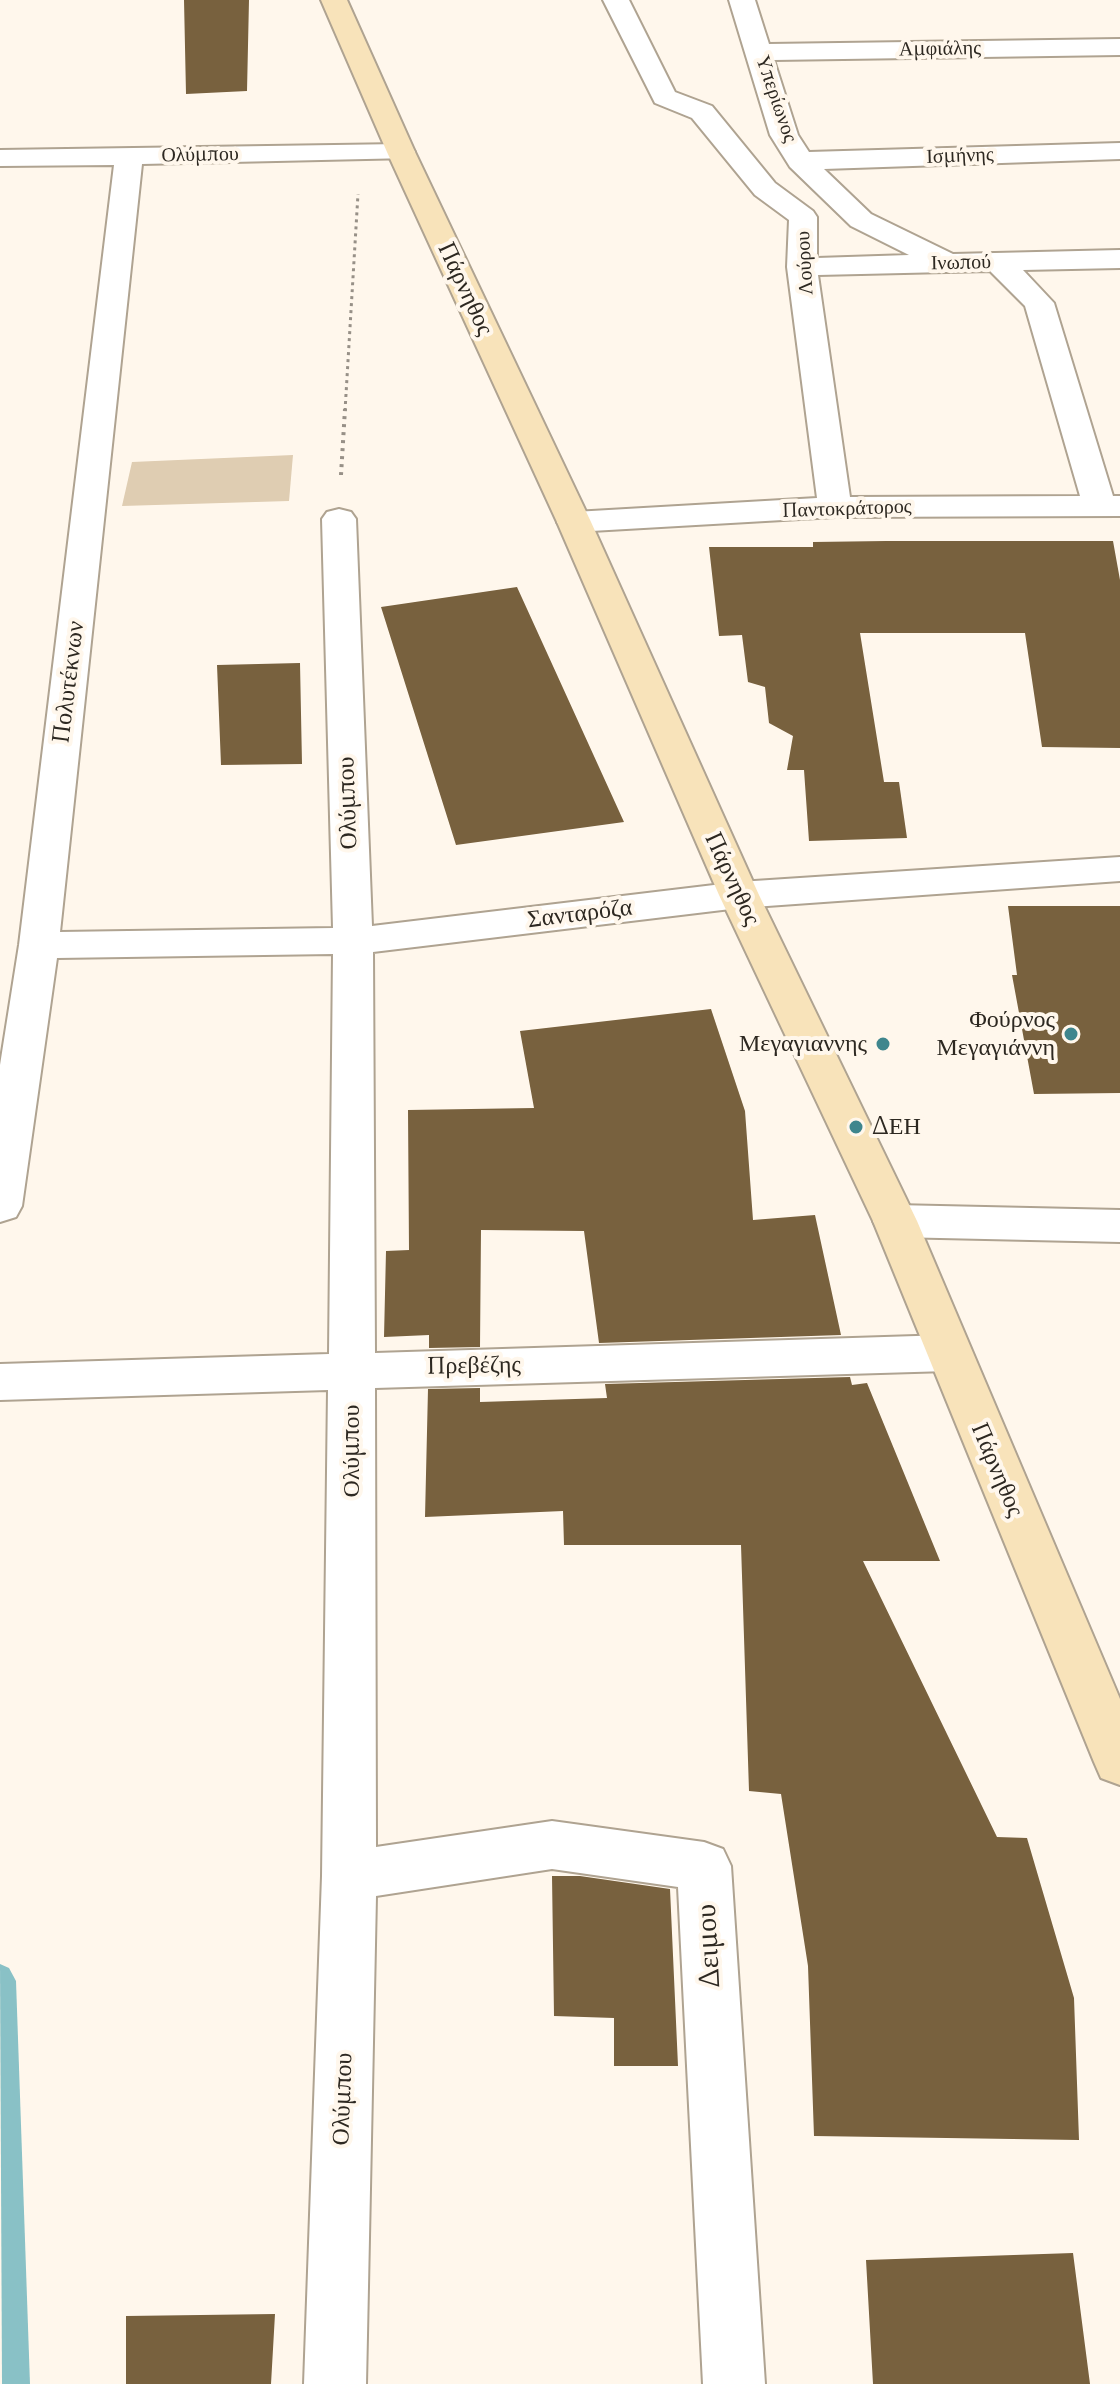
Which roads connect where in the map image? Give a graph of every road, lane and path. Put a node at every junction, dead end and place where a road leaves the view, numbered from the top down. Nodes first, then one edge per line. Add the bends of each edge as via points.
1 (334, 0) edge
2 (616, 0) edge
3 (742, 0) edge
4 (1120, 47) edge
5 (760, 52) junction
6 (1120, 151) edge
7 (401, 152) junction
8 (360, 153) junction
9 (129, 156) junction
10 (0, 158) edge
11 (800, 161) junction
12 (1120, 259) edge
13 (998, 262) junction
14 (947, 263) junction
15 (802, 267) junction
16 (1109, 505) edge
17 (835, 507) junction
18 (339, 519) joint
19 (574, 522) junction
20 (1120, 869) edge
21 (739, 895) junction
22 (353, 941) junction
23 (39, 945) junction
24 (0, 1206) edge
25 (895, 1221) junction
26 (1120, 1226) edge
27 (948, 1353) junction
28 (352, 1369) junction
29 (0, 1382) edge
30 (1120, 1762) edge
31 (349, 1876) junction
32 (335, 2384) edge
33 (734, 2384) edge

1 - 7 main road, Πάρνηθος
2 - 15 street, Λούρου via 664,97 702,112 765,189 803,217
3 - 5 street, Υπερίωνος
4 - 5 street, Αμφιάλης
5 - 11 street, Υπερίωνος via 784,135
6 - 11 street, Ισμήνης
7 - 8 street, Ολύμπου
7 - 19 main road, Πάρνηθος
8 - 9 street, Ολύμπου
8 - 18 path
9 - 10 street, Ολύμπου
9 - 23 street, Πολυτέκνων
11 - 14 street, Υπερίωνος via 861,220
12 - 13 street, Ινωπού
13 - 14 street, Ινωπού
13 - 16 street via 1039,303
14 - 15 street, Ινωπού
15 - 17 street, Λούρου
16 - 17 street, Παντοκράτορος
17 - 19 street, Παντοκράτορος
18 - 22 street, Ολύμπου
19 - 21 main road, Πάρνηθος
20 - 21 street, Σανταρόζα
21 - 22 street, Σανταρόζα
21 - 25 main road, Πάρνηθος
22 - 23 street, Σανταρόζα
22 - 28 street, Ολύμπου
23 - 24 street, Πολυτέκνων
25 - 26 street
25 - 27 main road, Πάρνηθος
27 - 28 street, Πρεβέζης
27 - 30 main road, Πάρνηθος
28 - 29 street, Πρεβέζης
28 - 31 street, Ολύμπου
31 - 32 street, Ολύμπου
31 - 33 street, Δειμου via 552,1845 704,1866

